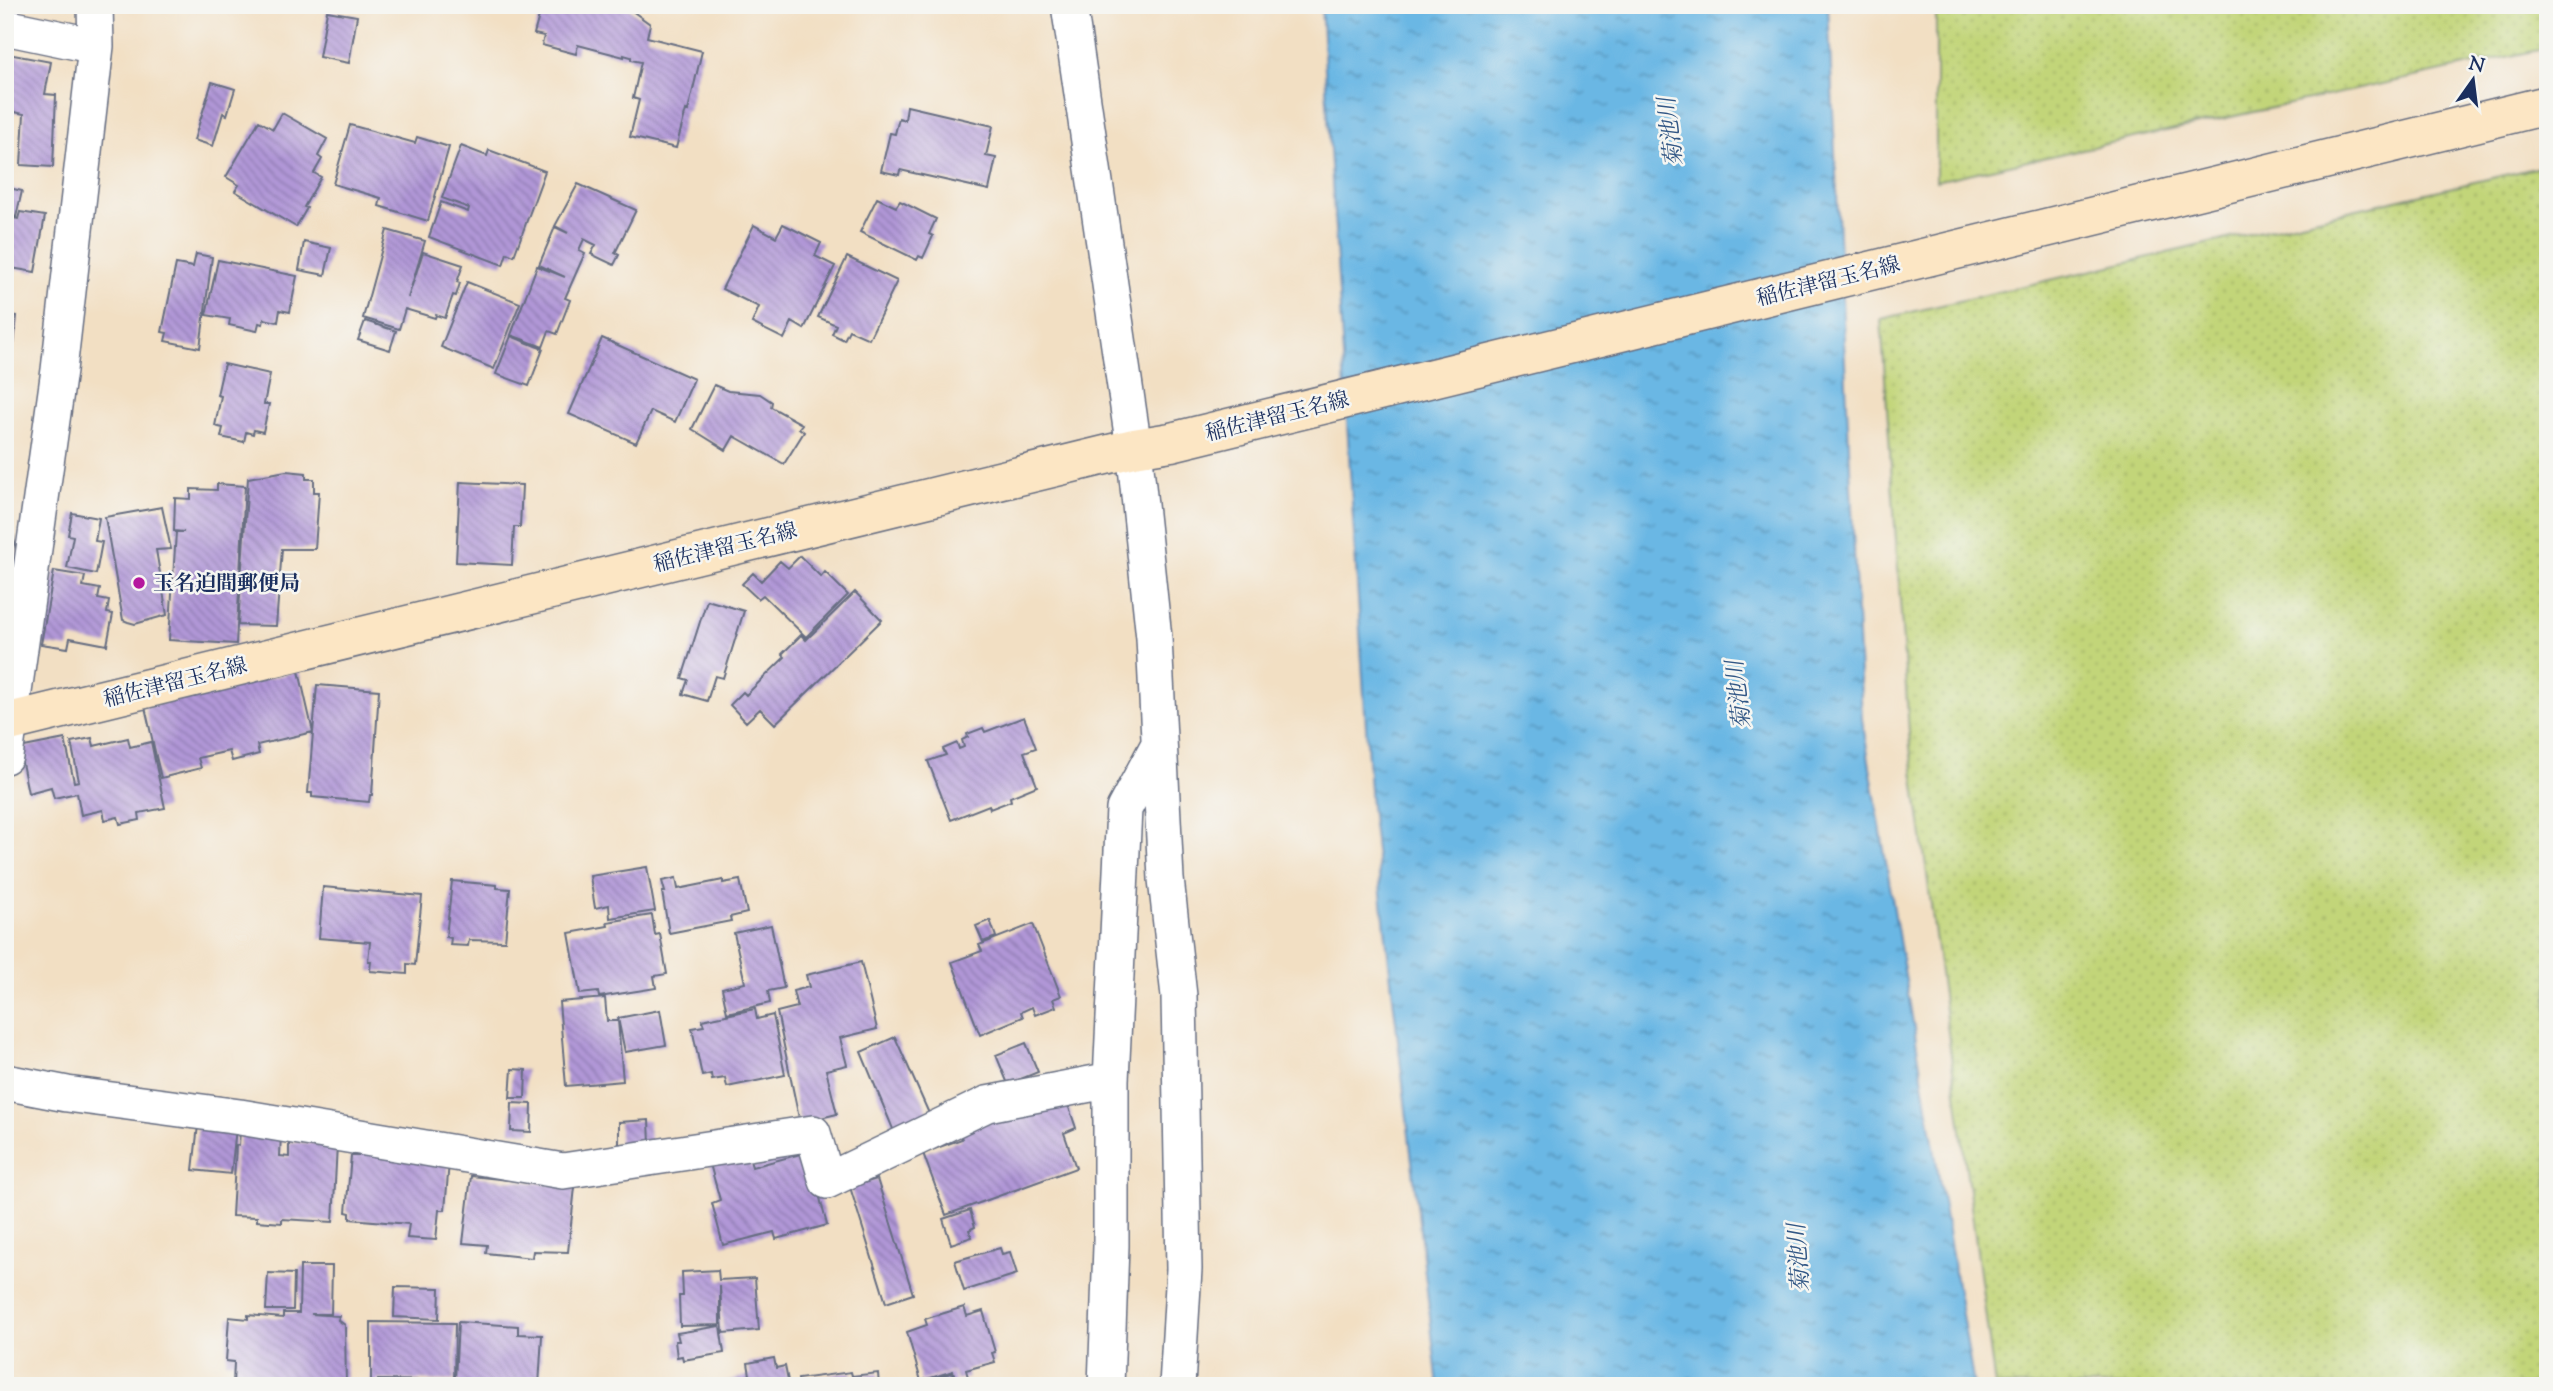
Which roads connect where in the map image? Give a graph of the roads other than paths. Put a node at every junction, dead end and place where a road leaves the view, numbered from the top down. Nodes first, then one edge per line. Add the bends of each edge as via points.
1 (95, 5) edge
2 (1069, 5) edge
3 (5, 27) edge
4 (96, 47) junction
5 (2548, 105) edge
6 (1134, 448) junction
7 (7, 734) edge
8 (1159, 744) junction
9 (1111, 1080) junction
10 (5, 1082) edge
11 (1106, 1386) edge
12 (1177, 1386) edge

1 - 4 street
2 - 6 street
3 - 4 street
4 - 7 street via 59,370
5 - 6 main road, 稲佐津留玉名線
6 - 7 main road, 稲佐津留玉名線
6 - 8 street via 1154,638
8 - 9 street via 1124,809
8 - 12 street via 1166,879 1179,996 1184,1269
9 - 10 street via 987,1104 827,1181 813,1133 563,1171
9 - 11 street

